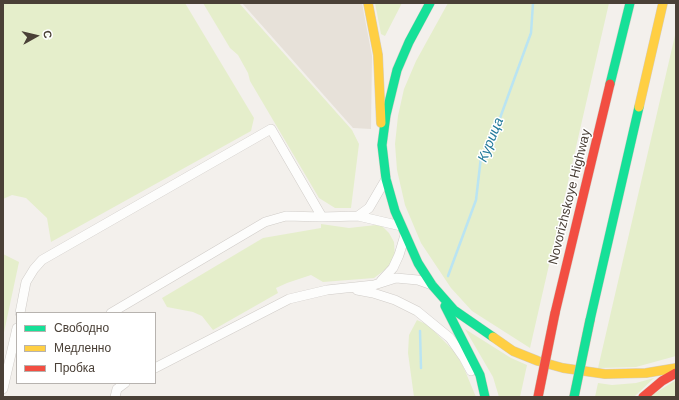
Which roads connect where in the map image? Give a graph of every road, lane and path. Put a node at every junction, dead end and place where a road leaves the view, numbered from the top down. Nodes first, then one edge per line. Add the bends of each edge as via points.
1 (368, 3) edge
2 (430, 3) edge
3 (630, 3) edge
4 (663, 3) edge
5 (382, 145) junction
6 (386, 179) junction
7 (358, 216) junction
8 (322, 217) junction
9 (401, 226) junction
10 (405, 236) junction
11 (374, 284) junction
12 (348, 288) junction
13 (434, 288) junction
14 (20, 312) edge
15 (113, 312) edge
16 (16, 333) edge
17 (156, 367) edge
18 (676, 368) edge
19 (16, 371) edge
20 (676, 373) edge
21 (7, 379) junction
22 (125, 384) edge
23 (3, 389) edge
24 (116, 393) edge
25 (106, 397) edge
26 (481, 397) edge
27 (485, 397) edge
28 (538, 397) edge
29 (574, 397) edge
30 (643, 397) edge

1 - 5 main road via 378,55
2 - 5 main road via 412,35 397,70
3 - 28 main road, Novorizhskoye Highway, bridge via 555,313
4 - 29 main road, bridge
5 - 6 main road
6 - 7 street via 371,205
6 - 9 main road
7 - 8 street
7 - 9 street
8 - 14 street via 271,129 42,260 26,282
8 - 15 street via 286,216 265,222
9 - 10 main road
10 - 11 street via 393,268 384,279
10 - 13 main road
11 - 12 street
11 - 13 street via 396,278 418,280
12 - 17 street via 289,299
12 - 26 street via 395,300 433,323 450,338 464,358
13 - 18 main road via 454,310 490,337 513,351 538,361 575,371 605,374 646,373
13 - 27 main road via 471,355 480,375
16 - 21 street
19 - 21 street
20 - 30 main road
21 - 23 street
22 - 24 street
24 - 25 street

